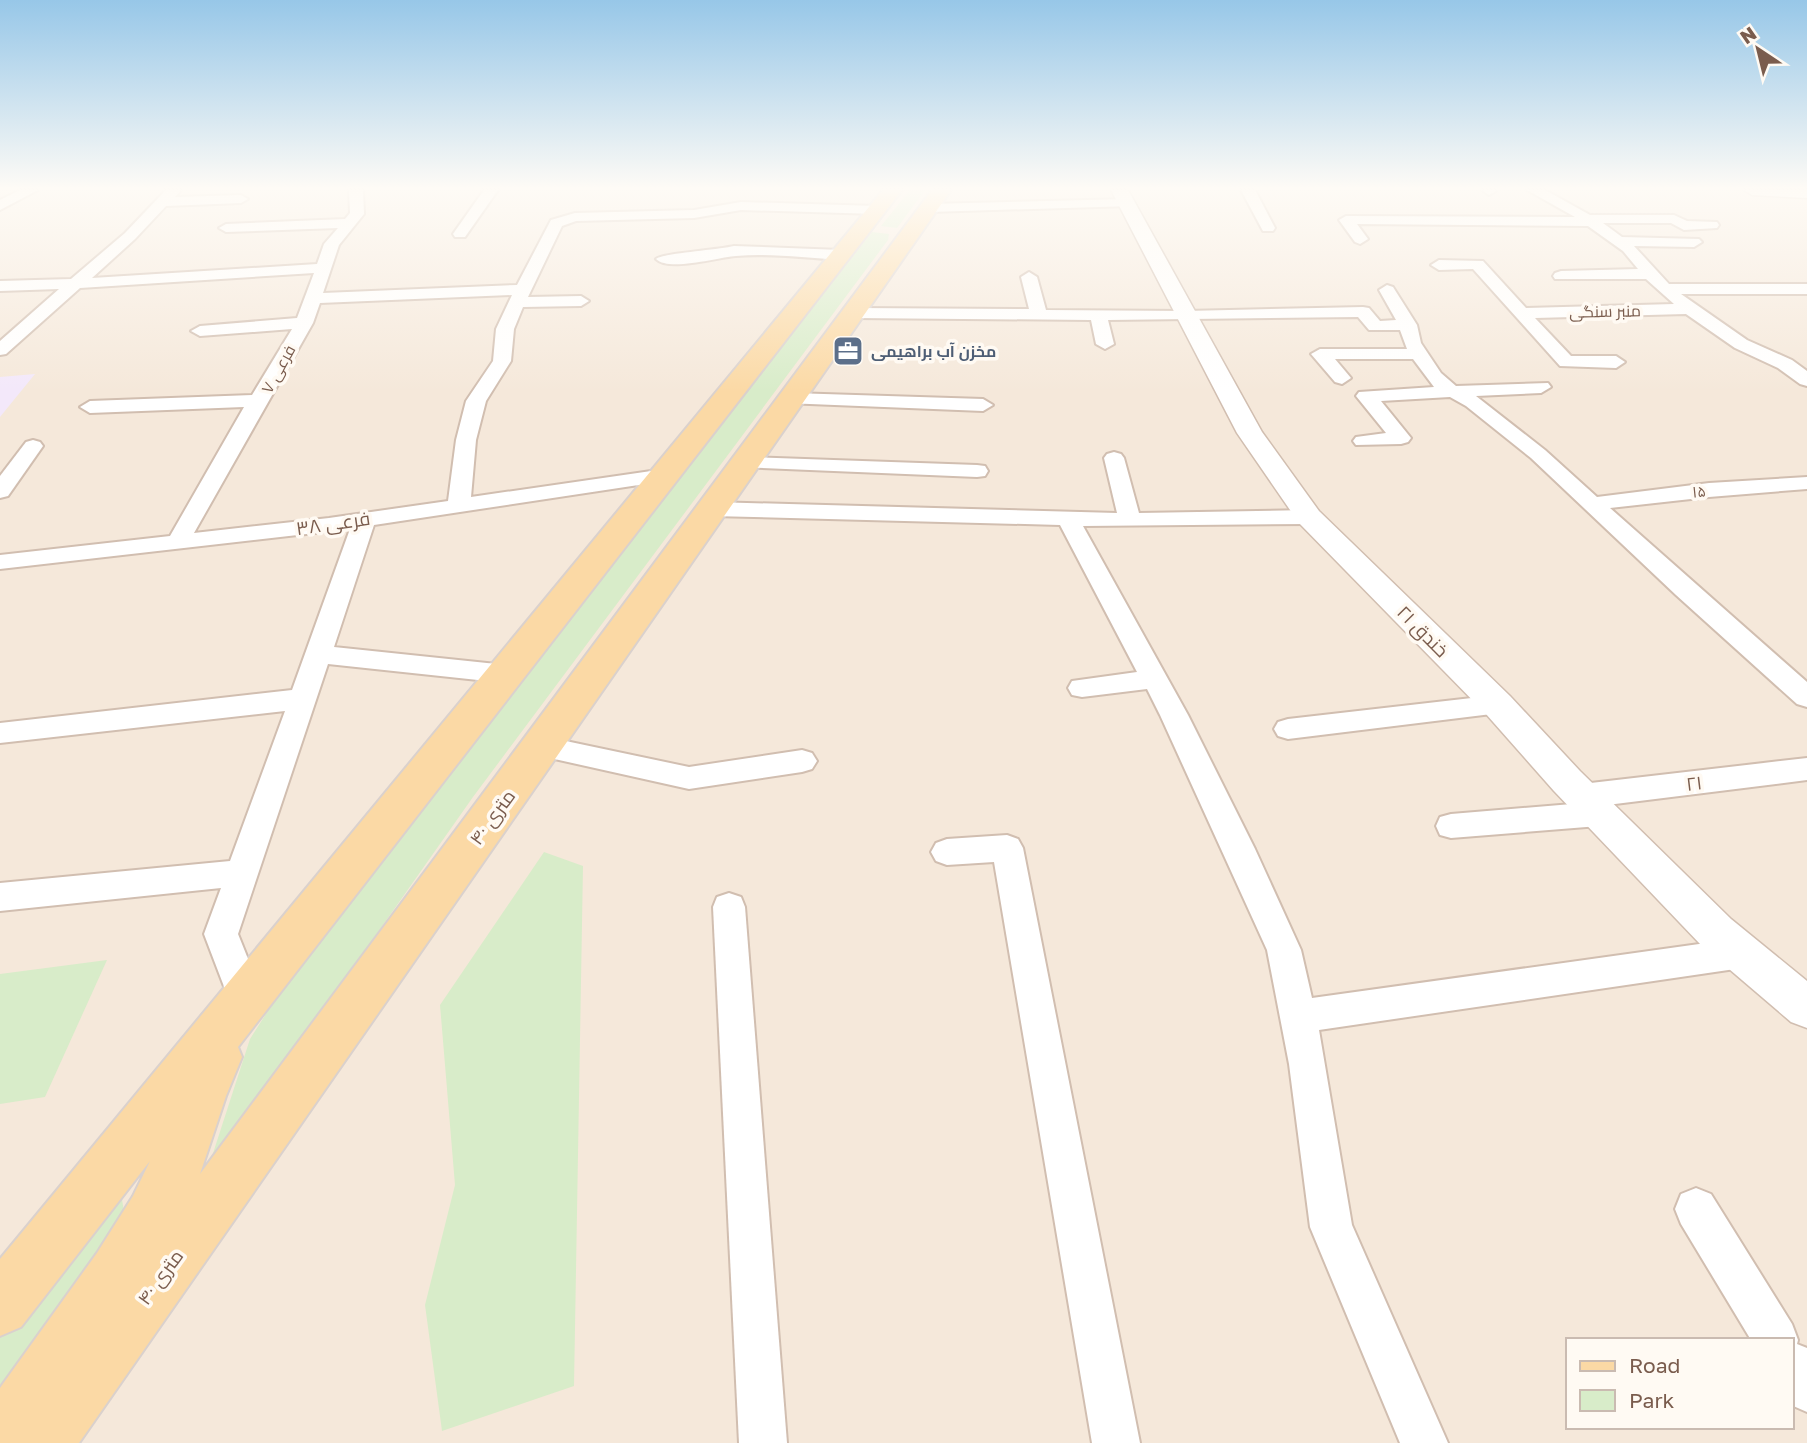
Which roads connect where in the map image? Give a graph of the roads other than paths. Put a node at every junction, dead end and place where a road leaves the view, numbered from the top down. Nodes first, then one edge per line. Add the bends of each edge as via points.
1 (104, 257) edge
2 (328, 257) edge
3 (537, 257) edge
4 (693, 257) edge
5 (839, 257) edge
6 (894, 257) edge
7 (1155, 257) edge
8 (1634, 257) edge
9 (664, 259) dead end
10 (1439, 265) dead end
11 (324, 268) junction
12 (1650, 274) junction
13 (1561, 276) dead end
14 (1029, 277) dead end
15 (72, 284) junction
16 (0, 286) edge
17 (1664, 289) junction
18 (1807, 289) edge
19 (1387, 290) dead end
20 (520, 296) junction
21 (314, 298) junction
22 (580, 300) dead end
23 (1690, 309) junction
24 (854, 313) junction
25 (1521, 313) junction
26 (1039, 314) junction
27 (1098, 315) junction
28 (1186, 316) junction
29 (304, 323) junction
30 (1408, 325) junction
31 (21, 331) junction
32 (200, 331) dead end
33 (0, 332) edge
34 (1105, 344) dead end
35 (0, 350) edge
36 (1419, 354) junction
37 (1616, 362) dead end
38 (1342, 378) dead end
39 (1807, 380) edge
40 (1541, 387) dead end
41 (1450, 390) junction
42 (792, 399) junction
43 (260, 401) junction
44 (983, 405) dead end
45 (90, 407) dead end
46 (1363, 441) dead end
47 (33, 446) dead end
48 (1114, 458) dead end
49 (746, 463) junction
50 (977, 471) dead end
51 (665, 475) junction
52 (1807, 483) edge
53 (0, 491) edge
54 (458, 503) junction
55 (1591, 504) junction
56 (712, 509) junction
57 (1308, 517) junction
58 (365, 519) junction
59 (1068, 519) junction
60 (1130, 520) junction
61 (178, 542) junction
62 (0, 562) edge
63 (318, 654) junction
64 (1794, 673) edge
65 (506, 674) junction
66 (1155, 680) junction
67 (1082, 688) dead end
68 (1807, 697) edge
69 (302, 699) junction
70 (1498, 705) junction
71 (1288, 729) dead end
72 (0, 733) edge
73 (542, 747) junction
74 (802, 761) dead end
75 (1807, 769) edge
76 (1591, 805) junction
77 (1451, 826) dead end
78 (947, 852) dead end
79 (242, 873) junction
80 (0, 897) edge
81 (729, 907) dead end
82 (1741, 953) junction
83 (246, 999) junction
84 (1807, 1008) edge
85 (1298, 1016) junction
86 (1696, 1209) dead end
87 (0, 1306) edge
88 (1775, 1338) edge
89 (1793, 1367) edge
90 (1807, 1389) edge
91 (0, 1442) edge
92 (40, 1443) edge
93 (763, 1443) edge
94 (1116, 1443) edge
95 (1424, 1443) edge

1 - 15 street
2 - 11 street, فرعی ۷
3 - 20 street
4 - 9 street
5 - 51 main road
6 - 24 main road, ۴۰ متری
7 - 28 street, ۲۱ خندق
8 - 12 street
10 - 25 street via 1477,264
11 - 15 street
11 - 21 street, فرعی ۷
12 - 13 street
12 - 17 street
14 - 26 street
15 - 16 street
15 - 31 street
17 - 18 street
17 - 23 street
19 - 30 street
20 - 21 street
20 - 22 street
20 - 54 street via 505,329 502,361 476,401
21 - 29 street, فرعی ۷
23 - 25 street, منبر سنگی
23 - 39 street
24 - 26 street
24 - 42 main road, ۴۰ متری
25 - 37 street via 1566,362
26 - 27 street
27 - 28 street
27 - 34 street
28 - 30 street via 1363,312 1376,326
28 - 57 street, ۲۱ خندق via 1250,433
29 - 32 street
29 - 43 street, فرعی ۷
30 - 36 street
31 - 33 street
31 - 35 street
36 - 38 street via 1320,354
36 - 41 street via 1434,377
40 - 41 street
41 - 46 street via 1366,396 1401,438
41 - 55 street via 1496,419
42 - 44 street
42 - 49 main road, ۴۰ متری
43 - 45 street
43 - 61 street, فرعی ۷
47 - 53 street
48 - 60 street
49 - 50 street
49 - 56 main road, ۴۰ متری
51 - 54 street, فرعی ۳۸
51 - 65 main road
52 - 55 street, ۱۵
54 - 58 street, فرعی ۳۸
55 - 64 street
56 - 59 street
56 - 73 main road, ۴۰ متری
57 - 60 street
57 - 70 street, ۲۱ خندق
58 - 61 street, فرعی ۳۸
58 - 63 street
59 - 60 street
59 - 66 street
61 - 62 street, فرعی ۳۸
63 - 65 street
63 - 69 street
64 - 68 street
65 - 83 main road
66 - 67 street
66 - 85 street via 1284,950
69 - 72 street
69 - 79 street
70 - 71 street
70 - 76 street, ۲۱ خندق
73 - 74 street via 689,778
73 - 92 main road, ۴۰ متری
75 - 76 street, ۲۱
76 - 77 street, ۲۱
76 - 82 street, ۲۱ خندق
78 - 94 street via 1007,848
79 - 80 street
79 - 83 street via 221,934
81 - 93 street
82 - 84 street, ۲۱ خندق
82 - 85 street
83 - 87 main road
83 - 91 main road via 202,1084 180,1161 154,1215
85 - 95 street via 1331,1227
86 - 88 street
89 - 90 street

